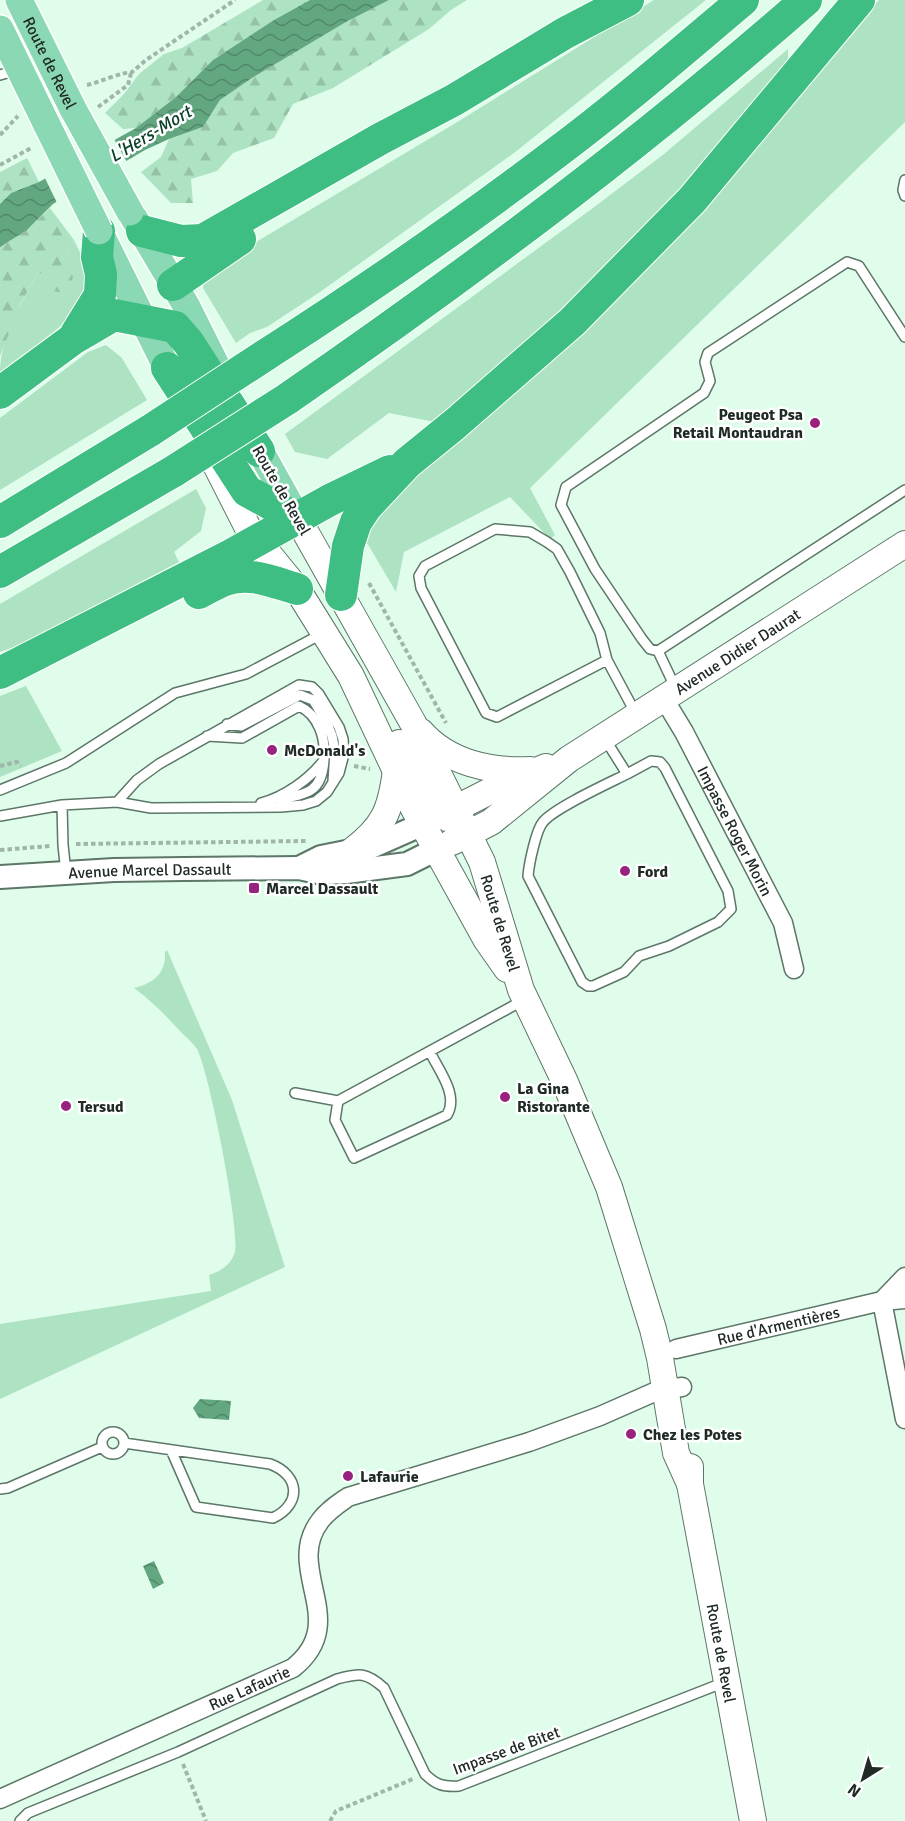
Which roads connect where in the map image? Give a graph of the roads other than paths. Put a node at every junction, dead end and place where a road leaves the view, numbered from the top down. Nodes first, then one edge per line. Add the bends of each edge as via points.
1 (19, 0) edge
2 (628, 0) edge
3 (743, 0) edge
4 (806, 0) edge
5 (860, 0) edge
6 (0, 29) edge
7 (10, 72) edge
8 (380, 139) junction
9 (905, 180) edge
10 (905, 196) edge
11 (136, 221) junction
12 (99, 231) junction
13 (173, 285) junction
14 (145, 321) junction
15 (905, 337) edge
16 (73, 339) junction
17 (167, 368) junction
18 (0, 393) edge
19 (259, 451) junction
20 (407, 462) junction
21 (905, 490) edge
22 (298, 519) junction
23 (0, 522) edge
24 (258, 541) junction
25 (905, 544) edge
26 (0, 572) edge
27 (297, 588) junction
28 (341, 595) junction
29 (323, 629) junction
30 (658, 651) junction
31 (29, 660) junction
32 (607, 660) junction
33 (0, 673) edge
34 (351, 676) junction
35 (670, 695) junction
36 (637, 716) junction
37 (413, 723) junction
38 (206, 736) junction
39 (603, 737) junction
40 (569, 759) junction
41 (396, 770) junction
42 (540, 770) junction
43 (627, 774) junction
44 (0, 790) edge
45 (117, 802) junction
46 (62, 805) junction
47 (250, 806) junction
48 (0, 816) edge
49 (441, 816) junction
50 (451, 842) junction
51 (352, 851) junction
52 (299, 868) junction
53 (66, 873) junction
54 (0, 877) edge
55 (794, 969) dead end
56 (523, 995) junction
57 (430, 1052) junction
58 (295, 1093) dead end
59 (338, 1101) junction
60 (609, 1187) junction
61 (905, 1276) edge
62 (905, 1299) edge
63 (882, 1301) junction
64 (676, 1349) junction
65 (674, 1388) junction
66 (905, 1419) edge
67 (124, 1443) junction
68 (102, 1447) junction
69 (171, 1450) junction
70 (3, 1490) edge
71 (727, 1681) junction
72 (0, 1799) edge
73 (20, 1821) edge
74 (753, 1821) edge

1 - 11 main road, Route de Revel, bridge via 84,101
2 - 8 highway
3 - 23 highway, bridge via 552,156 369,288 151,430
4 - 26 highway, bridge via 608,165 393,326 174,471
5 - 20 highway via 692,200 572,322
6 - 7 main road, Route de Revel
7 - 12 main road, Route de Revel, bridge via 47,125
8 - 11 highway via 203,240 181,241
8 - 13 highway
9 - 10 lane
11 - 13 main road, Route de Revel
12 - 14 main road, Route de Revel
12 - 16 highway via 100,295
13 - 14 main road via 158,298
13 - 19 main road, Route de Revel
14 - 16 highway via 114,315
14 - 17 main road, Route de Revel
14 - 19 highway via 175,327 180,332
15 - 30 lane via 860,266 847,262 708,353 705,362 710,381 704,393 566,487 561,505 595,569 642,639 650,649
16 - 18 highway
17 - 22 highway via 247,490
17 - 24 main road, Route de Revel
19 - 22 main road, Route de Revel
20 - 22 highway
20 - 28 highway via 356,522 348,546
21 - 30 lane
22 - 24 highway
22 - 28 main road, Route de Revel
24 - 27 main road, Route de Revel
24 - 31 highway
25 - 35 main road, Avenue Didier Daurat
27 - 29 main road, Route de Revel
27 - 31 highway via 253,576 223,580 116,636 78,650
28 - 37 main road, Route de Revel
29 - 34 main road, Route de Revel
29 - 44 lane via 314,638 246,674 175,693 66,763
30 - 35 lane
31 - 33 highway
32 - 32 lane via 600,633 557,549 530,532 495,529 425,566 419,576 421,588 486,713 497,717
32 - 36 lane
34 - 41 main road, Route de Revel
34 - 49 main road via 369,693
35 - 36 main road, Avenue Didier Daurat
35 - 55 street, Impasse Roger Morin via 684,732 783,923
36 - 39 main road, Avenue Didier Daurat
37 - 42 main road, Avenue Didier Daurat via 429,740 455,757 505,771
37 - 49 main road, Route de Revel
38 - 45 lane via 136,780
38 - 47 lane via 242,738 299,706 308,710 316,722 325,747 324,759 277,799
38 - 47 lane via 299,685 312,687 319,694 343,739 343,763 333,784 316,801 303,805
39 - 40 main road, Avenue Didier Daurat
39 - 43 lane
40 - 42 main road, Avenue Didier Daurat
40 - 50 main road, Avenue Didier Daurat via 491,822
41 - 49 main road, Route de Revel
41 - 51 main road via 384,819
42 - 49 main road, Avenue Didier Daurat
43 - 43 lane via 542,823 530,862 528,876 582,982 588,986 624,972 639,956 718,922 731,909 728,891 665,768 651,760
45 - 46 lane
45 - 47 lane via 151,808
46 - 48 lane
46 - 53 lane
49 - 50 main road, Route de Revel
49 - 50 main road, Route de Revel
49 - 51 street, Avenue Marcel Dassault
50 - 52 street, Avenue Marcel Dassault via 407,864 386,868 322,873
50 - 56 main road, Route de Revel via 486,939
50 - 56 main road, Route de Revel via 487,873
51 - 52 street, Avenue Marcel Dassault via 321,857
52 - 53 street, Avenue Marcel Dassault
53 - 54 street, Avenue Marcel Dassault
56 - 57 lane
56 - 60 main road, Route de Revel
57 - 59 lane
57 - 59 lane via 452,1096 447,1115 354,1158 335,1120
58 - 59 lane
60 - 64 main road, Route de Revel via 640,1237
60 - 65 main road, Route de Revel
61 - 63 street
62 - 63 street, Rue d'Armentières
63 - 64 street, Rue d'Armentières
63 - 66 street
64 - 65 main road, Route de Revel
65 - 71 main road, Route de Revel via 676,1453 690,1484
65 - 72 street, Rue Lafaurie via 652,1392 529,1442 348,1497 319,1522 309,1547 319,1616 313,1648 304,1659 293,1668
67 - 68 lane via 117,1453 109,1454
67 - 68 lane via 117,1432 108,1432 102,1438
67 - 69 lane
68 - 70 lane
69 - 69 lane via 282,1469 294,1486 289,1506 273,1518 196,1507
71 - 73 lane, Impasse de Bitet via 446,1787 434,1784 425,1774 384,1688 358,1673 33,1811
71 - 74 main road, Route de Revel

